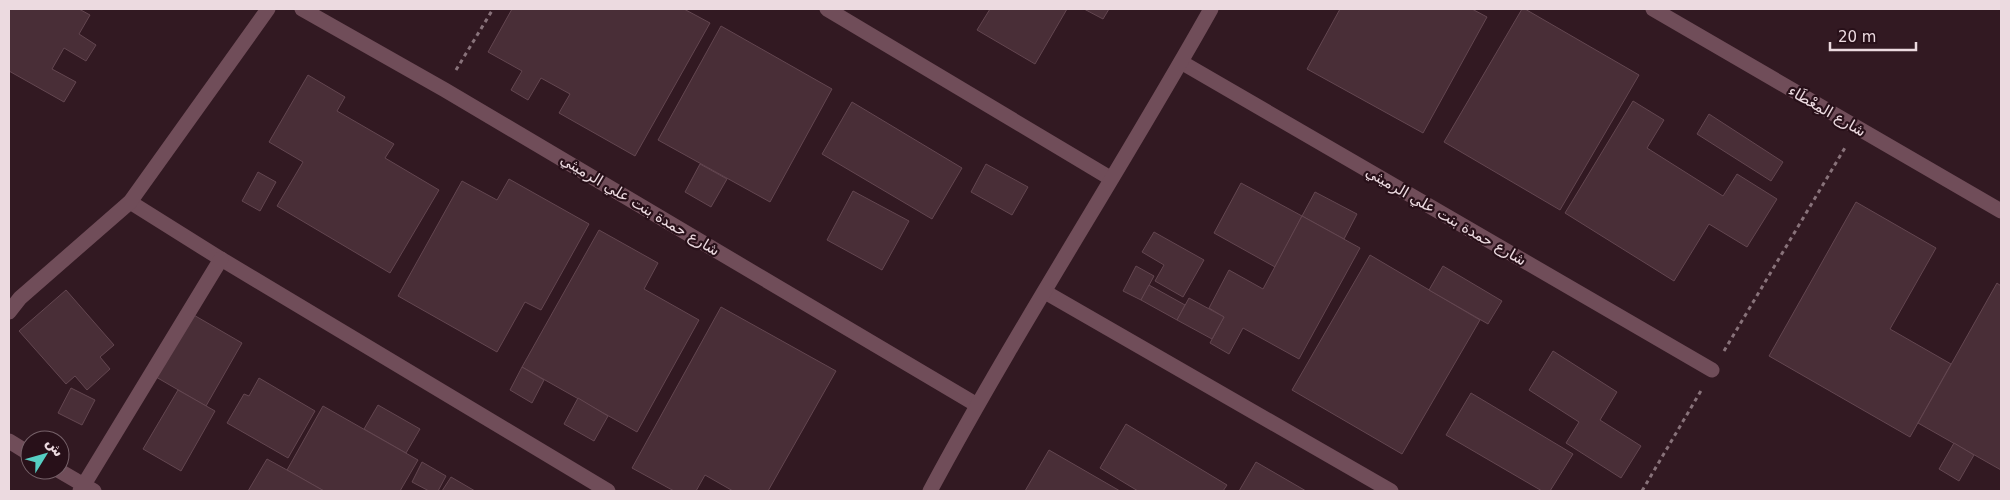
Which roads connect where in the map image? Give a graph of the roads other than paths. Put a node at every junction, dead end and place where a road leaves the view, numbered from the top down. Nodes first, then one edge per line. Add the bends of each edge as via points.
1 (268, 9) edge
2 (302, 9) edge
3 (826, 9) edge
4 (1210, 9) edge
5 (1653, 9) edge
6 (1181, 62) junction
7 (1110, 178) junction
8 (130, 202) junction
9 (2001, 211) edge
10 (221, 259) junction
11 (1045, 292) junction
12 (9, 312) edge
13 (1712, 370) road end
14 (976, 404) junction
15 (9, 441) edge
16 (20, 448) edge
17 (70, 478) edge
18 (86, 489) edge
19 (608, 491) edge
20 (930, 491) edge
21 (1391, 491) edge

1 - 8 street
2 - 14 street, شارع حمدة بنت علي الرميثي
3 - 7 street
4 - 6 street
5 - 9 street, شارع المِعْطَاء
6 - 7 street
6 - 13 street, شارع حمدة بنت علي الرميثي
7 - 11 street
8 - 10 street
8 - 12 street via 20,298
10 - 18 street
10 - 19 street
11 - 14 street
11 - 21 street
14 - 20 street
15 - 16 street
17 - 18 street

